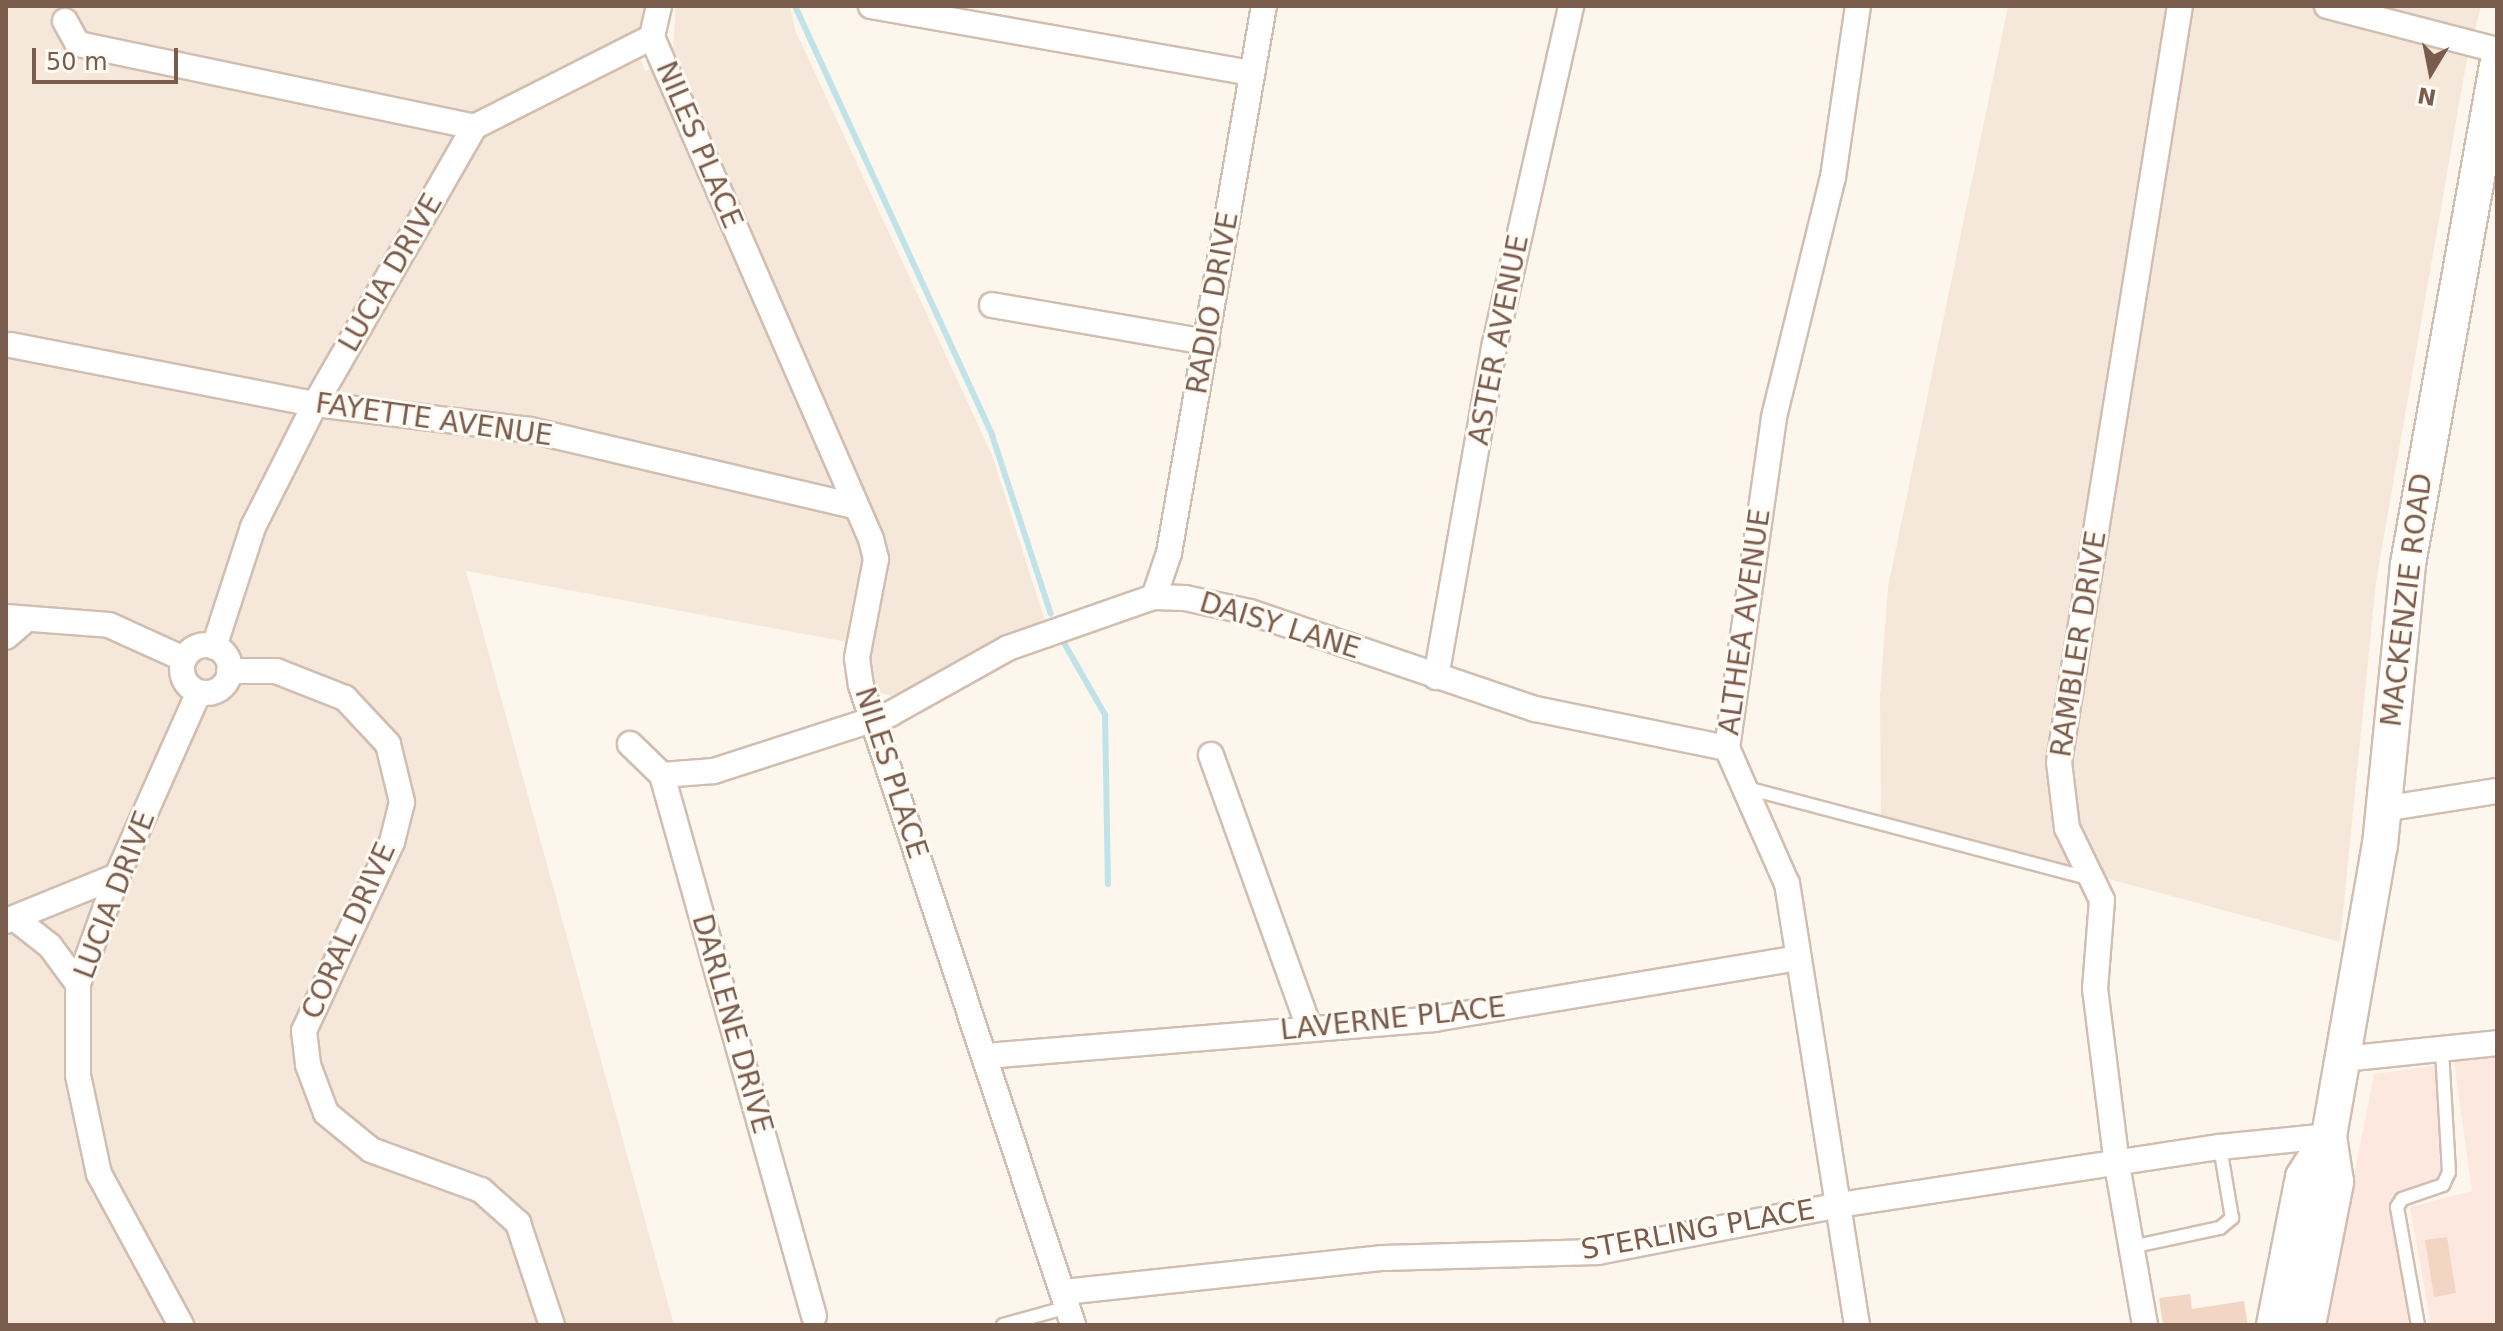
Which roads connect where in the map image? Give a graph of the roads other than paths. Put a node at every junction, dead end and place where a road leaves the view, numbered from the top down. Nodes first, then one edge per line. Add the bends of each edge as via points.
1 (659, 6) edge
2 (871, 6) edge
3 (1264, 6) edge
4 (1571, 6) edge
5 (1858, 6) edge
6 (2180, 6) edge
7 (2327, 6) edge
8 (65, 21) dead end
9 (652, 37) junction
10 (2497, 50) edge
11 (2497, 66) edge
12 (1252, 73) junction
13 (474, 127) junction
14 (992, 305) dead end
15 (1207, 342) junction
16 (11, 345) dead end
17 (315, 404) junction
18 (855, 506) junction
19 (1154, 597) junction
20 (17, 618) edge
21 (6, 637) edge
22 (214, 647) junction
23 (184, 659) junction
24 (229, 671) junction
25 (1436, 677) junction
26 (199, 692) junction
27 (871, 720) junction
28 (630, 744) dead end
29 (1727, 748) junction
30 (1211, 755) dead end
31 (662, 775) junction
32 (1747, 788) junction
33 (2497, 791) edge
34 (2383, 809) junction
35 (117, 876) junction
36 (2092, 879) junction
37 (12, 921) edge
38 (1797, 958) junction
39 (78, 984) junction
40 (1309, 1027) junction
41 (2497, 1043) edge
42 (2442, 1052) junction
43 (986, 1056) junction
44 (2343, 1059) junction
45 (2329, 1136) junction
46 (2220, 1147) junction
47 (2117, 1165) junction
48 (1839, 1205) junction
49 (2131, 1247) junction
50 (1069, 1308) edge
51 (814, 1316) dead end
52 (174, 1319) edge
53 (552, 1325) edge
54 (1003, 1325) edge
55 (1857, 1325) edge
56 (2145, 1325) edge
57 (2274, 1325) edge
58 (2308, 1325) edge
59 (2418, 1325) edge

1 - 9 street, NILES PLACE
2 - 12 street
3 - 12 street, RADIO DRIVE
4 - 25 street, ASTER AVENUE via 1495,344
5 - 29 street, ALTHEA AVENUE via 1833,177 1774,417
6 - 36 street, RAMBLER DRIVE via 2059,762 2067,828
7 - 10 street
8 - 13 street via 78,44
9 - 13 street
9 - 18 street, NILES PLACE
11 - 34 main road, MACKENZIE ROAD via 2408,564
12 - 15 street, RADIO DRIVE
13 - 17 street, LUCIA DRIVE
14 - 15 street
15 - 19 street, RADIO DRIVE via 1169,553
16 - 17 street, FAYETTE AVENUE
17 - 18 street, FAYETTE AVENUE via 530,430
17 - 22 street, LUCIA DRIVE via 253,527
18 - 27 street, NILES PLACE via 876,559 857,658
19 - 25 street, DAISY LANE via 1250,612
19 - 27 street, DAISY LANE via 1008,648 917,701
20 - 21 street
20 - 23 street via 109,625
22 - 23 street via 196,647
22 - 24 street via 224,653
23 - 26 street via 186,683
24 - 26 street via 222,687
24 - 53 street, CORAL DRIVE via 276,671 345,698 388,744 402,802 392,842 304,1031 308,1065 326,1113 371,1150 481,1190 518,1223
25 - 29 street, DAISY LANE via 1535,709
26 - 35 street, LUCIA DRIVE
27 - 31 street, DAISY LANE via 714,771
27 - 43 street, NILES PLACE
28 - 31 street
29 - 32 street, ALTHEA AVENUE
30 - 40 street
31 - 51 street, DARLENE DRIVE
32 - 36 lane
32 - 38 street, ALTHEA AVENUE via 1787,884
33 - 34 street
34 - 44 main road, MACKENZIE ROAD
35 - 37 street
35 - 39 street, LUCIA DRIVE
36 - 47 street, RAMBLER DRIVE via 2102,900 2095,989
37 - 39 street via 50,946
38 - 40 street, LAVERNE PLACE via 1492,1011
38 - 48 street, ALTHEA AVENUE
39 - 52 street, LUCIA DRIVE via 78,1075 99,1174
40 - 43 street, LAVERNE PLACE
41 - 42 street
42 - 44 street
42 - 59 lane via 2449,1172 2443,1185 2402,1199 2397,1207
43 - 50 street, NILES PLACE
44 - 45 main road, MACKENZIE ROAD
45 - 46 street, STERLING PLACE
45 - 57 main road, MACKENZIE ROAD via 2303,1177
45 - 58 main road, MACKENZIE ROAD via 2336,1182
46 - 47 street, STERLING PLACE
46 - 49 lane via 2232,1218 2220,1228
47 - 48 street, STERLING PLACE
47 - 49 street, RAMBLER DRIVE
48 - 50 street, STERLING PLACE via 1598,1252 1383,1258
48 - 55 street, ALTHEA AVENUE
49 - 56 street, RAMBLER DRIVE
50 - 54 lane

